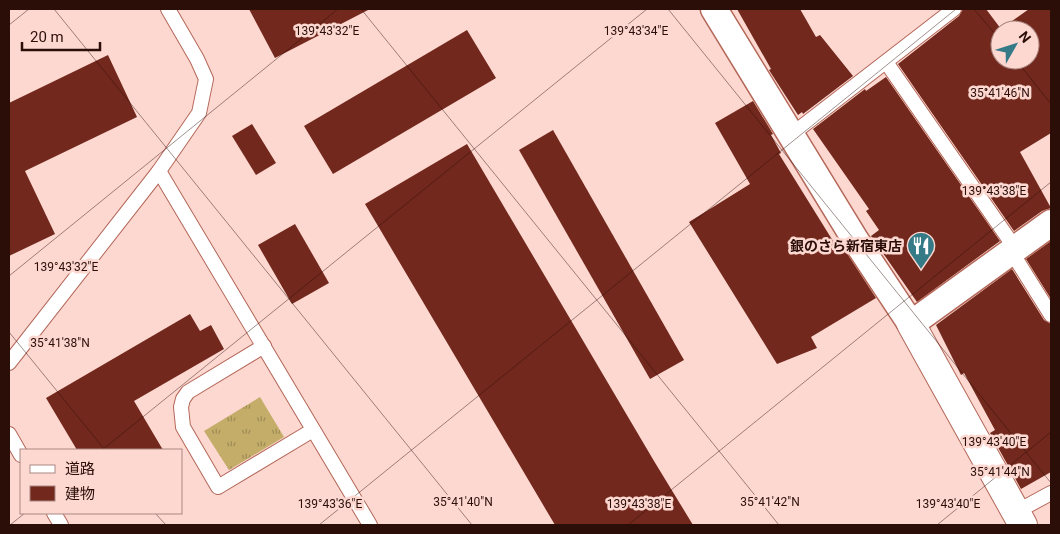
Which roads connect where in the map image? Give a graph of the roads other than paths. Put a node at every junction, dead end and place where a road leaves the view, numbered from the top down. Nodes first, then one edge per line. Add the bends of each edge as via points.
1 (168, 9) edge
2 (714, 9) edge
3 (954, 9) edge
4 (886, 62) junction
5 (791, 134) junction
6 (159, 171) junction
7 (1051, 222) edge
8 (1013, 250) junction
9 (1051, 315) edge
10 (911, 324) junction
11 (264, 346) junction
12 (9, 363) edge
13 (313, 430) junction
14 (9, 434) edge
15 (20, 453) edge
16 (1051, 493) edge
17 (55, 514) edge
18 (1020, 519) edge
19 (62, 525) edge
20 (370, 525) edge

1 - 6 lane via 206,79 199,113
2 - 5 street
3 - 4 lane
4 - 5 lane
4 - 8 lane
5 - 10 street
6 - 11 lane
6 - 12 lane
7 - 8 street
8 - 9 lane
8 - 10 street
10 - 18 street
11 - 13 lane
11 - 13 lane via 188,392 181,407 182,428 218,487
13 - 20 lane
14 - 15 lane
16 - 18 lane
17 - 19 lane

